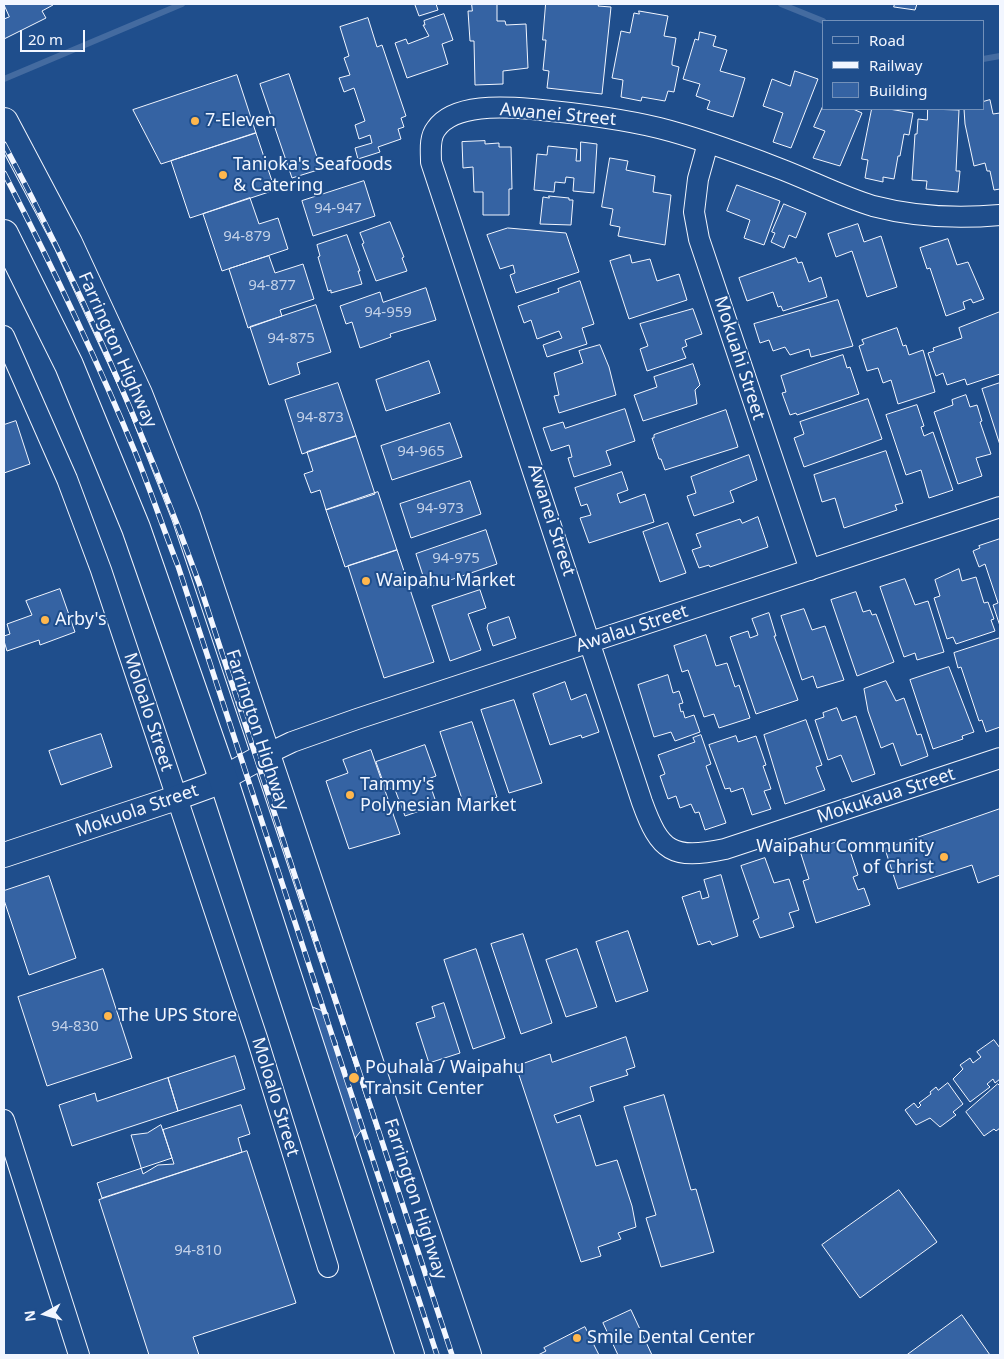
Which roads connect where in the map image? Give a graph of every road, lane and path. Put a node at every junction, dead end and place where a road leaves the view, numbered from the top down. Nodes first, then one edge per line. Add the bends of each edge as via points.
1 (7, 132) edge
2 (708, 143) junction
3 (1000, 214) edge
4 (4, 234) edge
5 (4, 336) edge
6 (1000, 508) edge
7 (810, 570) junction
8 (590, 642) junction
9 (265, 755) junction
10 (1000, 758) edge
11 (223, 778) junction
12 (176, 798) junction
13 (4, 855) edge
14 (4, 1120) edge
15 (328, 1267) dead end
16 (79, 1355) edge
17 (410, 1355) edge
18 (467, 1355) edge

1 - 9 main road, Farrington Highway via 68,243 138,394 186,516
2 - 3 street, Awanei Street via 897,212 944,217
2 - 7 street, Mokuahi Street via 698,179 694,212 699,239
2 - 8 street, Awanei Street via 660,128 606,117 511,107 460,112 436,129 430,144 432,162
4 - 11 main road via 69,365 106,452 136,528
5 - 12 street, Moloalo Street via 67,479 101,570
6 - 7 street, Awalau Street
7 - 8 street, Awalau Street
8 - 9 street, Awalau Street via 356,719
8 - 10 street, Mokukaua Street via 649,820 657,837 669,848 684,854 725,849
9 - 11 street, Mokuola Street
9 - 18 main road, Farrington Highway
11 - 12 street, Mokuola Street
11 - 17 main road
12 - 13 street, Mokuola Street
12 - 15 street, Moloalo Street via 254,1029
14 - 16 street

